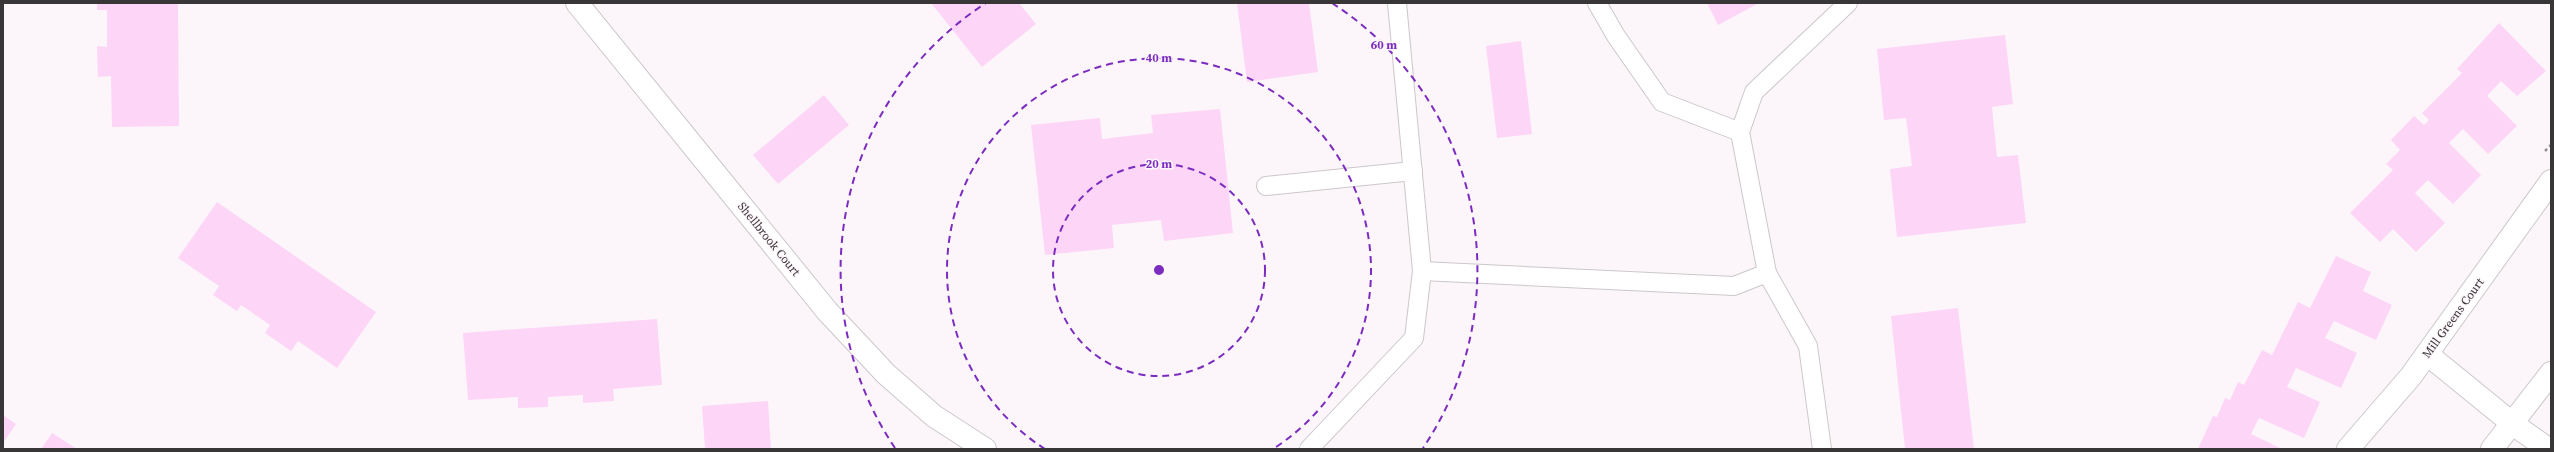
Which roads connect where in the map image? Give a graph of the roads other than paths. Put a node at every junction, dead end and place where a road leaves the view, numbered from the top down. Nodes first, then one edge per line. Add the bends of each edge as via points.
1 (577, 3) edge
2 (1397, 3) edge
3 (1597, 3) edge
4 (1848, 3) edge
5 (1740, 132) junction
6 (1413, 171) junction
7 (2551, 180) edge
8 (1266, 186) dead end
9 (1422, 271) junction
10 (1767, 273) junction
11 (2427, 354) junction
12 (2551, 373) edge
13 (2513, 424) junction
14 (985, 449) edge
15 (1310, 449) edge
16 (1822, 449) edge
17 (2348, 449) edge
18 (2492, 449) edge
19 (2548, 449) edge

1 - 14 street, Shellbrook Court via 828,311 886,374 934,416
2 - 6 lane
3 - 5 lane via 1616,36 1662,102
4 - 5 lane via 1754,92
5 - 10 lane
6 - 8 lane
6 - 9 lane
7 - 11 street, Mill Greens Court
9 - 10 lane via 1734,286
9 - 15 lane via 1414,338
10 - 16 lane via 1808,346
11 - 13 street
11 - 17 street, Mill Greens Court
12 - 13 street
13 - 18 street
13 - 19 street

